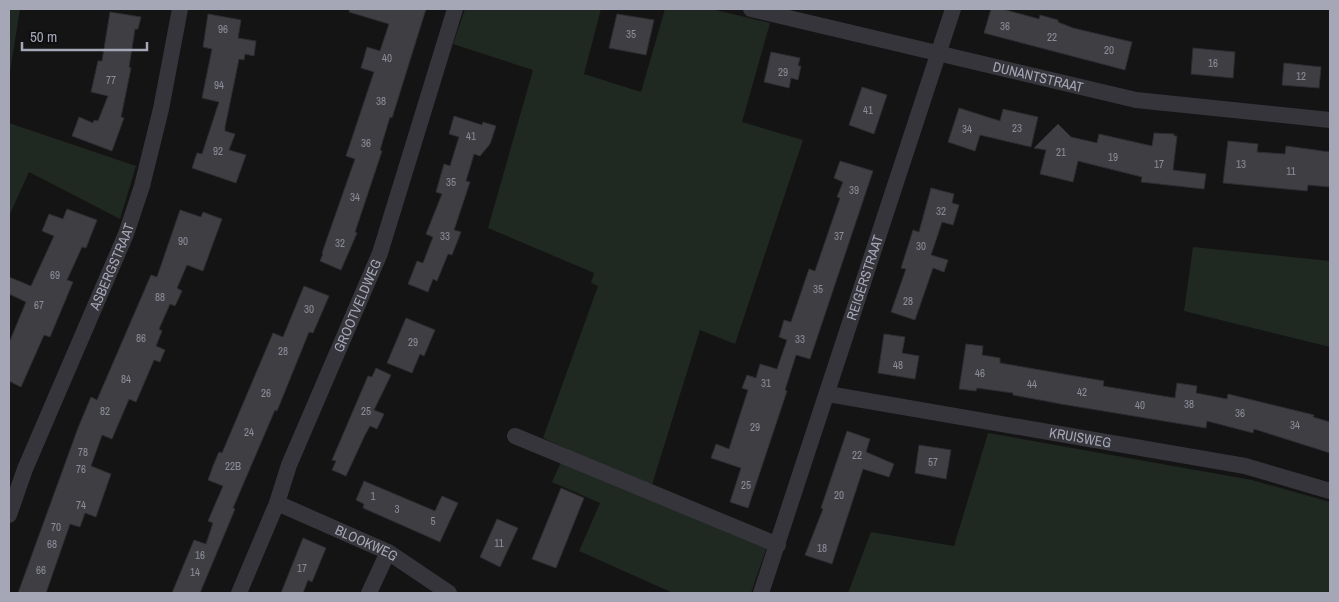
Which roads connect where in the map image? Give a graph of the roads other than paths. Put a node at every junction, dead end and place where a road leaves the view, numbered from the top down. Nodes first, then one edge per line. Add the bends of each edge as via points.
1 (180, 9) edge
2 (455, 9) edge
3 (751, 9) edge
4 (953, 9) edge
5 (939, 53) junction
6 (1330, 120) edge
7 (828, 394) junction
8 (514, 436) dead end
9 (1330, 491) edge
10 (277, 503) junction
11 (9, 514) edge
12 (778, 545) junction
13 (388, 552) junction
14 (239, 593) edge
15 (369, 593) edge
16 (449, 593) edge
17 (761, 593) edge

1 - 11 street, ASBERGSTRAAT via 162,109 126,234 25,469
2 - 10 street, GROOTVELDWEG via 380,253 289,465
3 - 5 street, DUNANTSTRAAT
4 - 5 street, REIGERSTRAAT
5 - 6 street, DUNANTSTRAAT via 1136,100
5 - 7 street, REIGERSTRAAT
7 - 9 street, KRUISWEG via 1245,466
7 - 12 street, REIGERSTRAAT
8 - 12 street
10 - 13 street, BLOOKWEG
10 - 14 street, GROOTVELDWEG
12 - 17 street, REIGERSTRAAT
13 - 15 street
13 - 16 street, BLOOKWEG

